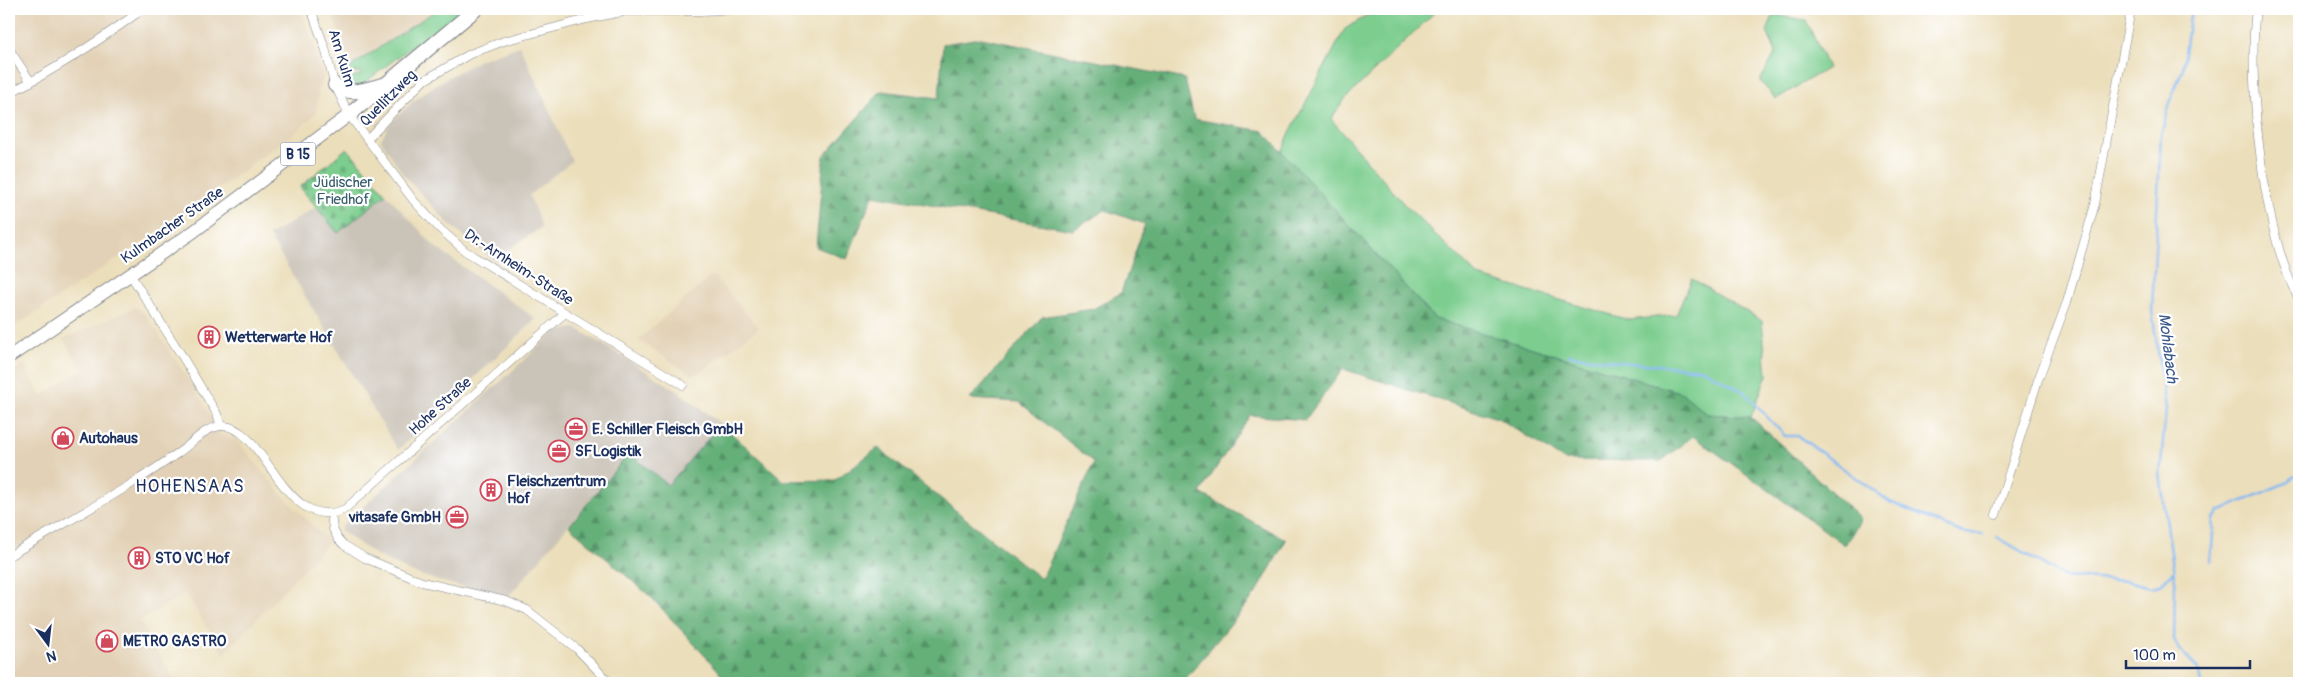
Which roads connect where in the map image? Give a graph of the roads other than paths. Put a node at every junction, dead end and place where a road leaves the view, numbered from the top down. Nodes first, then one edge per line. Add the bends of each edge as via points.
1 (143, 9) edge
2 (311, 9) edge
3 (476, 9) edge
4 (745, 9) edge
5 (2131, 9) edge
6 (2256, 9) edge
7 (9, 49) edge
8 (32, 82) junction
9 (388, 83) junction
10 (335, 85) junction
11 (9, 93) edge
12 (349, 114) junction
13 (367, 139) junction
14 (130, 274) junction
15 (2299, 299) edge
16 (565, 313) junction
17 (9, 357) edge
18 (684, 385) dead end
19 (221, 426) junction
20 (331, 514) junction
21 (1996, 515) dead end
22 (9, 556) edge
23 (610, 683) edge

1 - 8 street
2 - 10 street, Am Kulm
3 - 9 highway, B 15
4 - 13 street, Quellitzweg via 627,11 504,41 470,54 423,81
5 - 21 street via 2096,204
6 - 15 street via 2252,47 2264,176 2288,277
7 - 8 street
8 - 11 street
9 - 10 highway via 353,92
9 - 12 highway, B 15
10 - 12 street, Am Kulm
12 - 13 street, Dr.-Arnheim-Straße
12 - 14 main road, Kulmbacher Straße / B 15 via 239,199
13 - 16 street, Dr.-Arnheim-Straße via 414,201 465,251
14 - 17 main road, Kulmbacher Straße / B 15
14 - 19 street via 202,389
16 - 18 street, Dr.-Arnheim-Straße
16 - 20 street, Hohe Straße via 345,509
19 - 20 street via 230,426 242,433 281,483 308,509
19 - 22 street via 208,430 179,453
20 - 23 street via 338,539 365,558 422,582 506,601 527,610 577,649

